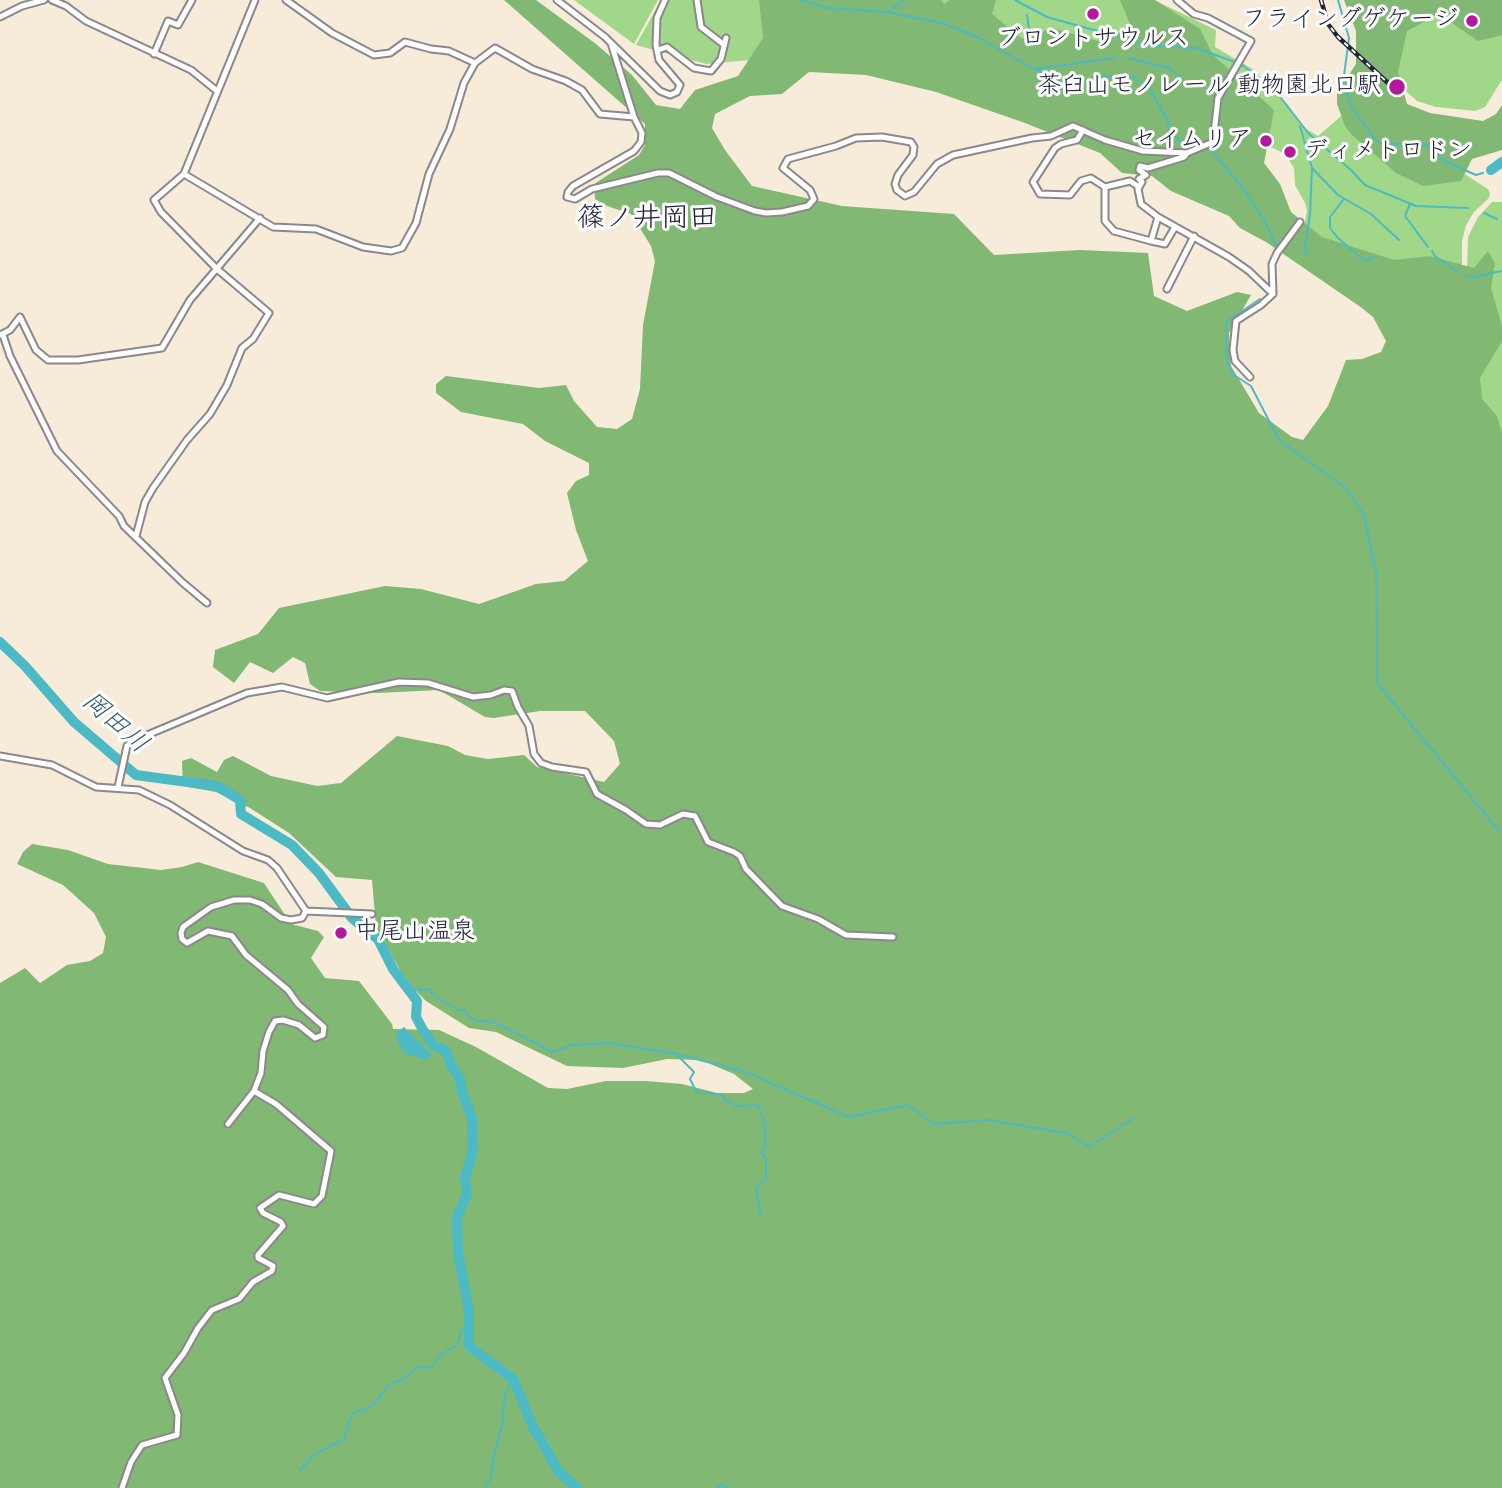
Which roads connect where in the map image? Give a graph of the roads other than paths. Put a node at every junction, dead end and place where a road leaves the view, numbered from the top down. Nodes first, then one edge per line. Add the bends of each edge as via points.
1 (44, 0) edge
2 (52, 0) edge
3 (192, 0) edge
4 (256, 0) edge
5 (286, 0) edge
6 (557, 0) edge
7 (665, 0) edge
8 (697, 0) edge
9 (1177, 0) edge
10 (66, 3) edge
11 (0, 17) edge
12 (611, 43) junction
13 (658, 50) junction
14 (154, 54) junction
15 (475, 63) junction
16 (217, 91) junction
17 (634, 117) junction
18 (1083, 130) junction
19 (1187, 153) junction
20 (184, 174) junction
21 (1105, 187) junction
22 (1139, 187) junction
23 (1158, 217) junction
24 (260, 218) junction
25 (1300, 222) dead end
26 (1175, 227) junction
27 (1194, 236) junction
28 (1151, 241) junction
29 (217, 269) junction
30 (1167, 289) dead end
31 (1272, 294) junction
32 (1, 335) edge
33 (1250, 377) dead end
34 (135, 536) junction
35 (207, 603) dead end
36 (0, 756) edge
37 (118, 787) junction
38 (306, 911) junction
39 (372, 914) dead end
40 (893, 937) dead end
41 (254, 1091) junction
42 (228, 1124) dead end
43 (122, 1488) edge

1 - 11 street
2 - 10 street
3 - 14 street via 178,25 168,21
4 - 16 street
5 - 15 street via 332,33 374,55 390,53 405,42 449,51
6 - 12 street
7 - 13 street via 657,18
8 - 13 street via 701,27 724,41 717,66 711,71 694,68 667,47
9 - 19 street via 1194,14 1251,41 1218,98 1213,142
10 - 14 street via 86,21
12 - 13 street via 660,91 670,95 680,85 659,60
12 - 17 street
14 - 16 street via 191,70
15 - 17 street via 495,48 582,90 600,114
15 - 24 street via 429,174 416,223 402,248 363,247 316,229 274,227
16 - 20 street
17 - 18 street via 642,133 635,151 573,186 568,192 570,200 592,189 669,173 755,211 789,211 808,206 814,199 810,190 783,168 788,159 856,138 882,137 914,147 895,184 900,194 910,195 937,164 953,155 1052,136 1073,126
18 - 19 street via 1135,149
18 - 21 street via 1077,140 1057,145 1033,182 1035,188 1040,194 1070,195 1091,178
19 - 22 street via 1148,168 1140,166 1146,175 1139,179
20 - 24 street
20 - 29 street via 154,200
21 - 22 street via 1130,181
21 - 28 street via 1104,213 1110,228
22 - 23 street via 1141,204
23 - 26 street
23 - 28 street
24 - 29 street
25 - 31 street via 1272,264
26 - 27 street
26 - 28 street via 1165,244
27 - 30 street
27 - 31 street via 1249,271
29 - 32 street via 190,300 162,348 48,360 36,350 20,317
29 - 34 street via 269,313 242,348 210,414 153,488
31 - 33 street via 1236,321 1234,328 1235,361
32 - 34 street via 58,452
34 - 35 street
36 - 37 street via 52,765 96,787
37 - 38 street via 139,790 170,805 243,851 268,860
37 - 40 street via 127,747 238,695 282,687 327,698 399,681 428,683 473,696 512,691 541,763 586,772 597,794 646,824 660,825 683,814 695,816 708,842 734,852 782,906 846,935
38 - 39 street
38 - 41 street via 302,918 291,920 262,904 234,900 211,907 187,923 181,933 187,943 208,931 232,936 246,956 324,1027 323,1035 315,1038 299,1025 275,1021
41 - 42 street
41 - 43 street via 331,1151 323,1196 314,1205 279,1195 260,1208 283,1226 258,1255 274,1268 239,1298 212,1310 198,1328 165,1378 178,1415 177,1434 142,1445

